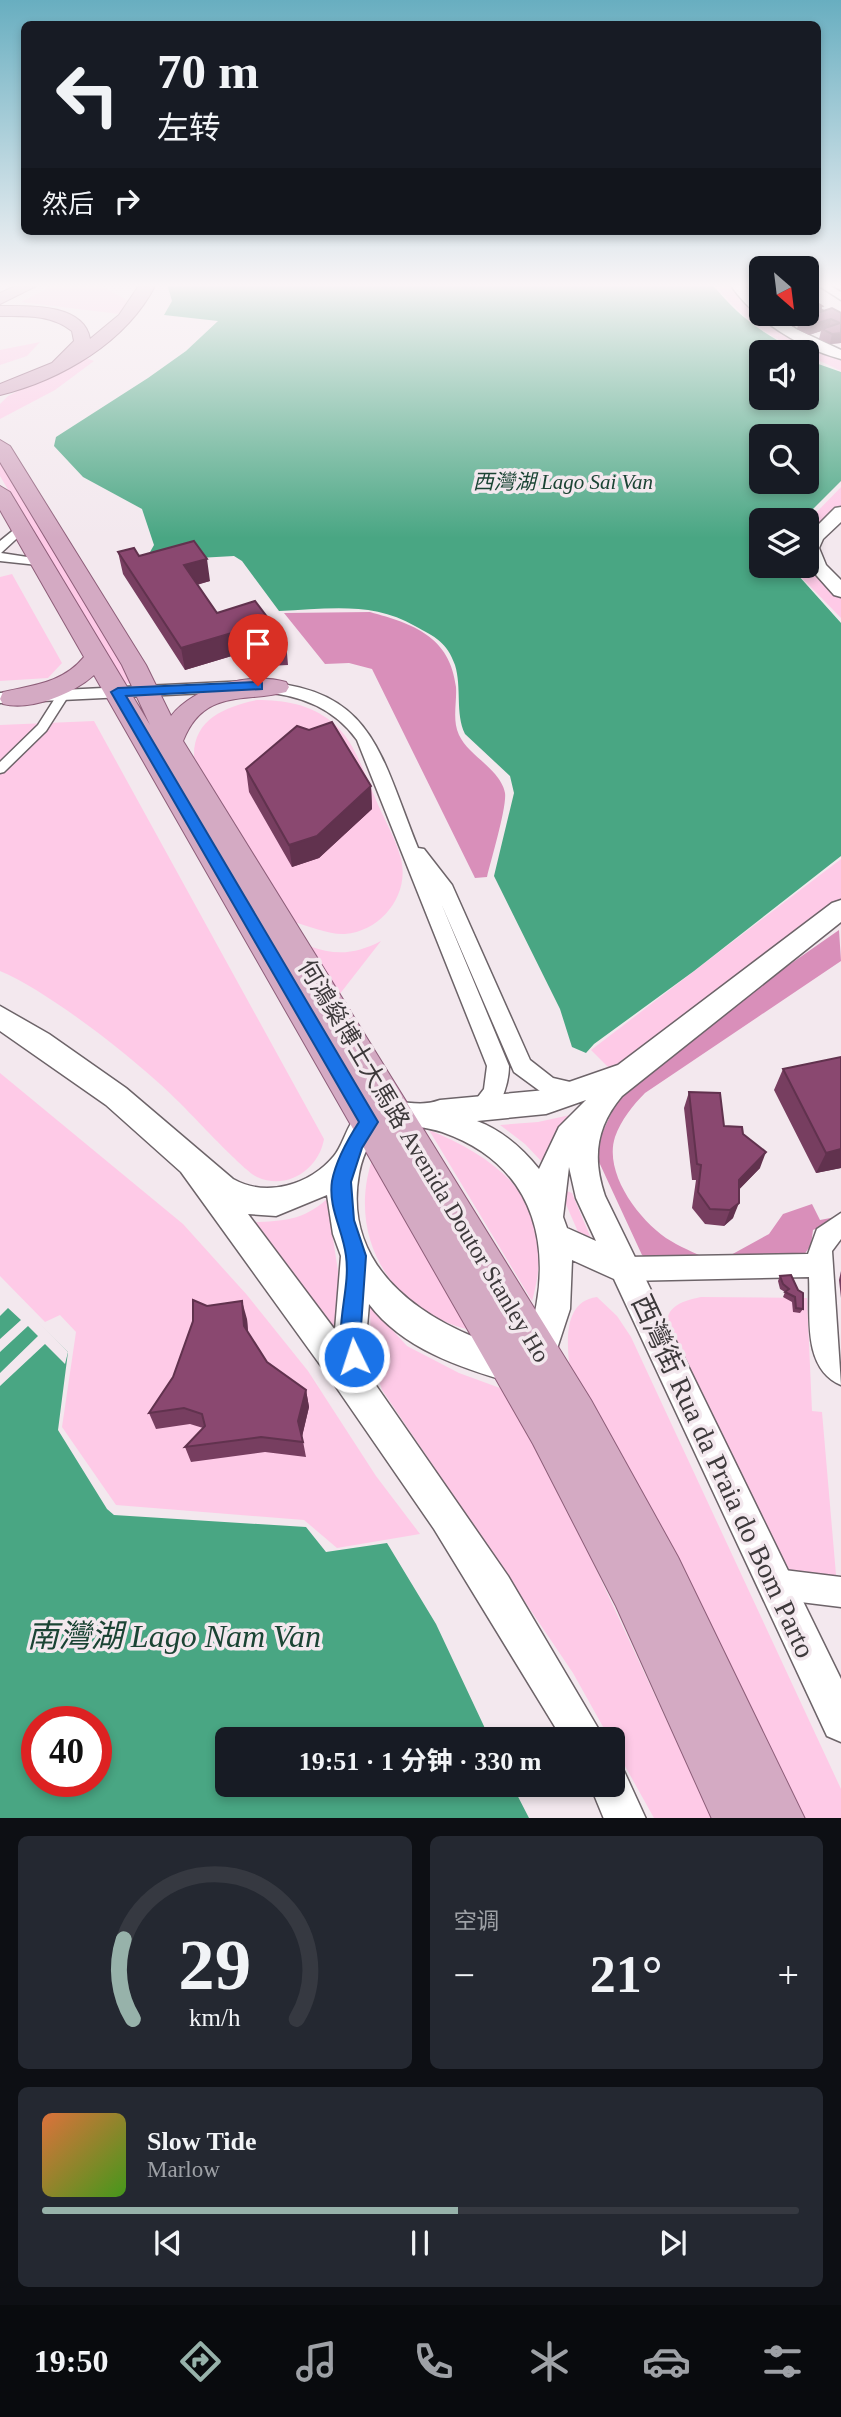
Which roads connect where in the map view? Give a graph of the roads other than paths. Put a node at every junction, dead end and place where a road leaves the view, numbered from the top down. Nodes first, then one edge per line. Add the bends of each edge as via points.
1 (49, 369) edge
2 (34, 377) junction
3 (0, 390) edge
4 (0, 397) edge
5 (0, 446) edge
6 (0, 492) edge
7 (841, 512) edge
8 (21, 528) junction
9 (0, 549) edge
10 (0, 556) edge
11 (42, 563) junction
12 (841, 591) edge
13 (97, 657) junction
14 (277, 687) junction
15 (132, 692) junction
16 (63, 695) junction
17 (6, 698) edge
18 (170, 742) junction
19 (0, 769) edge
20 (412, 848) junction
21 (841, 909) edge
22 (0, 1017) edge
23 (594, 1093) junction
24 (479, 1110) junction
25 (397, 1115) junction
26 (189, 1160) junction
27 (346, 1164) junction
28 (841, 1224) edge
29 (554, 1229) junction
30 (356, 1256) junction
31 (821, 1265) junction
32 (625, 1269) junction
33 (527, 1360) junction
34 (841, 1372) edge
35 (360, 1389) junction
36 (776, 1584) junction
37 (841, 1592) edge
38 (841, 1722) edge
39 (577, 1727) edge
40 (616, 1797) edge
41 (626, 1818) edge
42 (737, 1818) edge
43 (780, 1818) edge

1 - 2 main road
2 - 3 main road
2 - 4 main road
5 - 15 main road, 何鴻燊博士大馬路 Avenida Doutor Stanley Ho via 134,665
6 - 8 main road, 何鴻燊博士大馬路 Avenida Doutor Stanley Ho
7 - 12 street via 810,548 818,567
8 - 9 street
8 - 11 main road, 何鴻燊博士大馬路 Avenida Doutor Stanley Ho
10 - 11 street
11 - 13 main road, 何鴻燊博士大馬路 Avenida Doutor Stanley Ho
13 - 15 main road, 何鴻燊博士大馬路 Avenida Doutor Stanley Ho
13 - 17 main road via 60,686
14 - 15 street
14 - 18 main road via 244,688 207,700 184,716
14 - 20 street via 321,699 358,727
15 - 16 street
15 - 18 main road, 何鴻燊博士大馬路 Avenida Doutor Stanley Ho
15 - 25 main road, 何鴻燊博士大馬路 Avenida Doutor Stanley Ho
16 - 17 street
16 - 19 street via 42,728
18 - 25 main road, 何鴻燊博士大馬路 Avenida Doutor Stanley Ho
20 - 23 street via 443,885 522,1066 552,1089
20 - 24 street via 424,889 498,1066 493,1098
21 - 23 street via 632,1070
22 - 26 street via 67,1059
23 - 24 street
23 - 29 street via 560,1150 550,1189
23 - 32 street, 西灣街 Rua da Praia do Bom Parto via 583,1171
24 - 25 street
25 - 27 street
25 - 29 street via 464,1125 489,1139 535,1188
25 - 33 main road, 何鴻燊博士大馬路 Avenida Doutor Stanley Ho
26 - 27 street via 223,1189 249,1201 265,1202 300,1195
26 - 35 street
27 - 30 street via 341,1200
28 - 31 street via 825,1237
29 - 32 street
29 - 33 street via 560,1269 558,1303
30 - 33 street via 378,1291 432,1337 469,1354
30 - 35 street via 351,1327
31 - 32 street
31 - 34 street via 825,1352
32 - 36 street, 西灣街 Rua da Praia do Bom Parto
33 - 42 main road, 何鴻燊博士大馬路 Avenida Doutor Stanley Ho
33 - 43 main road, 何鴻燊博士大馬路 Avenida Doutor Stanley Ho via 662,1573
35 - 39 street via 490,1581
36 - 37 street
36 - 38 street, 西灣街 Rua da Praia do Bom Parto
40 - 41 street

